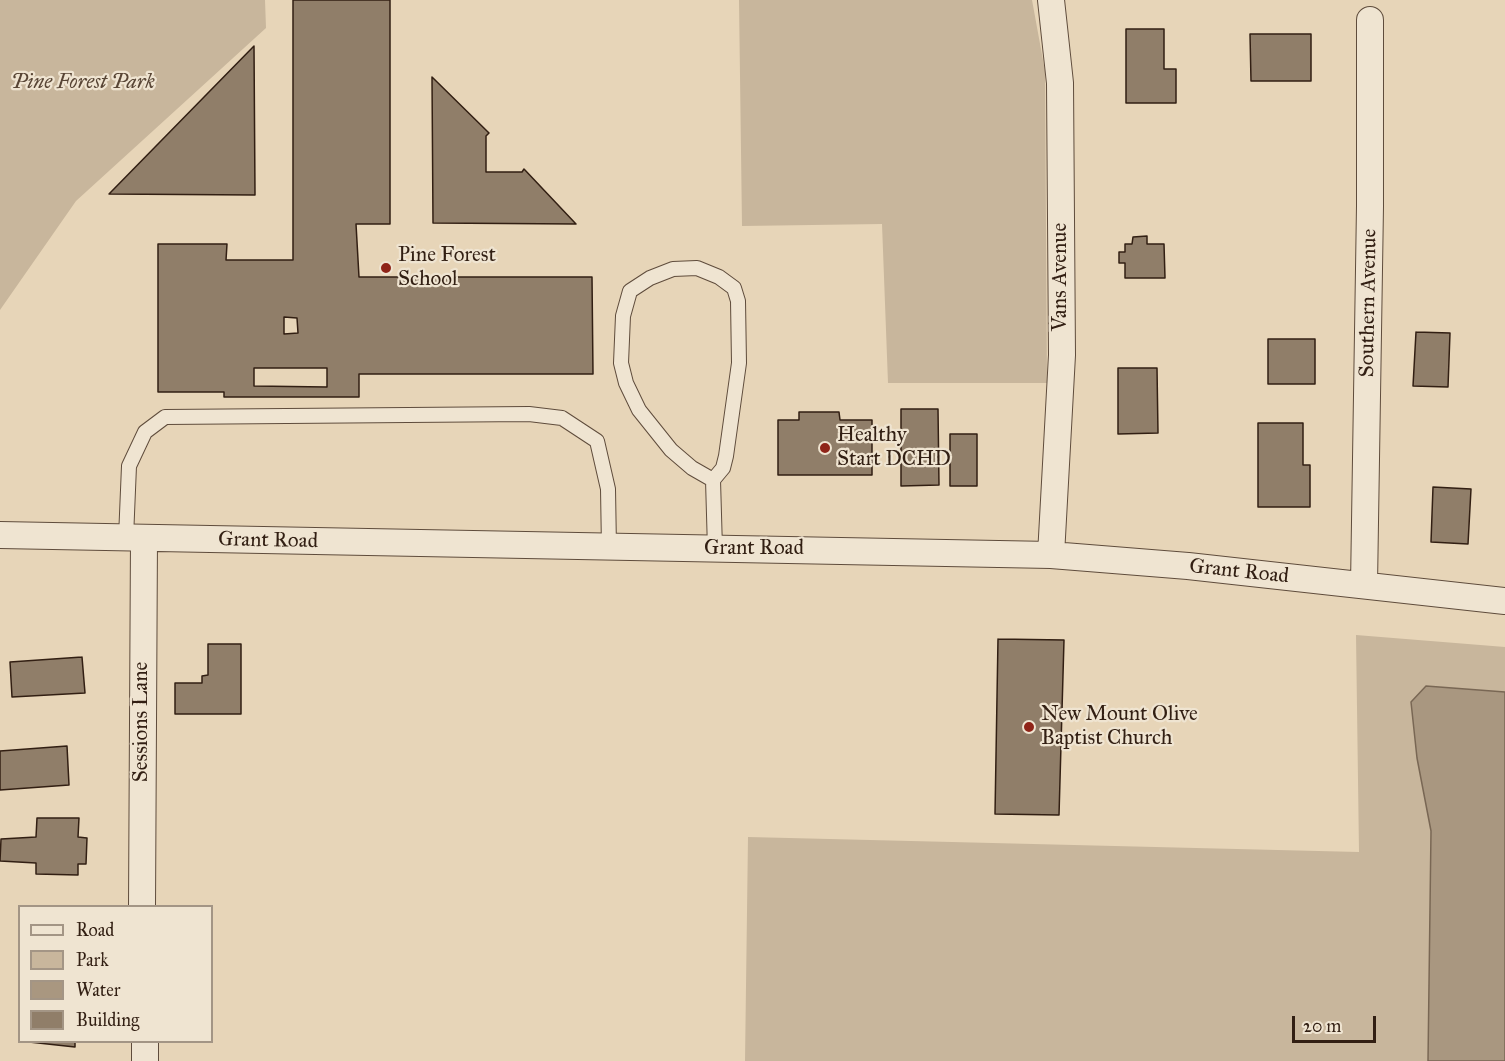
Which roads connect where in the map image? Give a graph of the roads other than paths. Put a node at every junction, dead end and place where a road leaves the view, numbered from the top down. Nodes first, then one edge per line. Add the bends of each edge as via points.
1 (1051, 0) edge
2 (1370, 20) dead end
3 (713, 480) junction
4 (0, 535) edge
5 (135, 538) junction
6 (609, 548) junction
7 (715, 549) junction
8 (1051, 555) junction
9 (1364, 585) junction
10 (1505, 601) edge
11 (142, 905) edge
12 (145, 1043) edge
13 (146, 1061) edge

1 - 8 street, Vans Avenue via 1060,83 1062,355
2 - 9 street, Southern Avenue
3 - 3 lane via 671,450 639,410 621,363 623,316 630,291 673,269 697,268 719,277 734,288 738,301 739,363 726,456 723,468
3 - 7 lane
4 - 5 street, Grant Road
5 - 6 street, Grant Road
5 - 6 lane via 129,466 145,432 165,417 530,414 562,418 597,441 608,489
5 - 11 street, Sessions Lane
6 - 7 street, Grant Road
7 - 8 street, Grant Road
8 - 9 street, Grant Road
9 - 10 street, Grant Road
12 - 13 street

